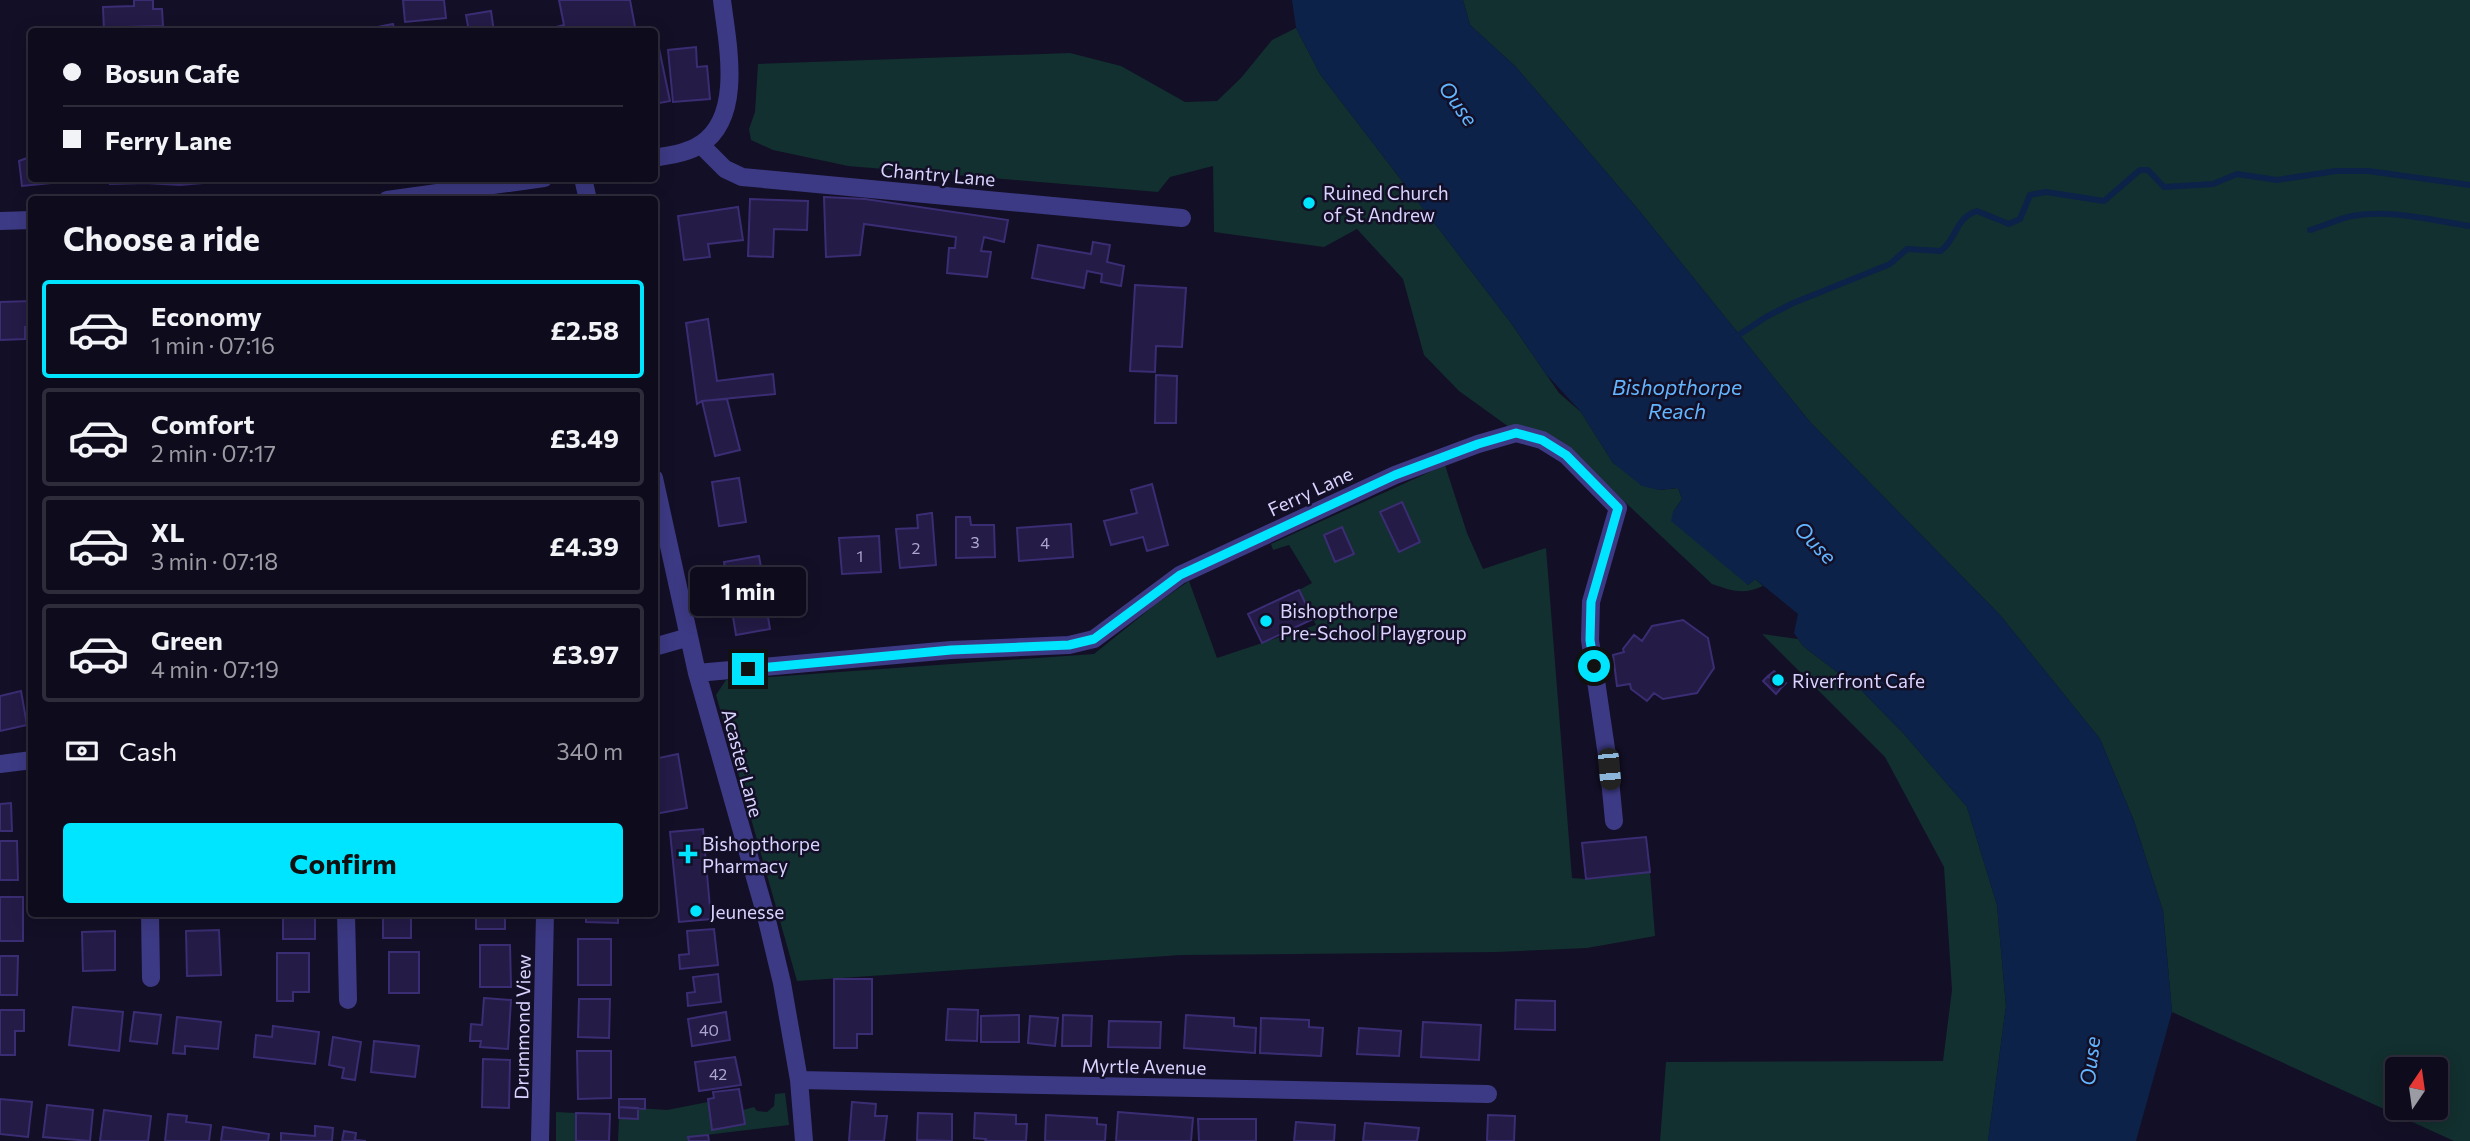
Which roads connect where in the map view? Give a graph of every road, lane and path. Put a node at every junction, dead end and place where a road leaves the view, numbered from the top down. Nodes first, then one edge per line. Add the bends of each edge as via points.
1 (722, 0) edge
2 (701, 145) junction
3 (658, 157) edge
4 (494, 182) edge
5 (445, 186) edge
6 (404, 196) edge
7 (1182, 218) dead end
8 (28, 220) edge
9 (0, 221) edge
10 (658, 496) edge
11 (689, 637) junction
12 (658, 646) edge
13 (697, 673) junction
14 (28, 760) edge
15 (0, 764) edge
16 (1614, 821) dead end
17 (150, 917) edge
18 (346, 917) edge
19 (545, 917) edge
20 (151, 978) dead end
21 (348, 1000) dead end
22 (799, 1080) junction
23 (1488, 1094) dead end
24 (540, 1141) edge
25 (804, 1141) edge

1 - 2 street via 728,99 723,118
2 - 3 street
2 - 7 street, Chantry Lane via 725,169 742,177
4 - 5 street
5 - 6 street
8 - 9 street
10 - 11 street, Acaster Lane
11 - 12 street
11 - 13 street, Acaster Lane
13 - 16 street, Ferry Lane via 951,650 1069,645 1094,639 1180,575 1395,475 1516,433 1542,440 1566,455 1618,508 1591,602 1590,640
13 - 22 street, Acaster Lane via 766,916
14 - 15 street
17 - 20 street
18 - 21 street
19 - 24 street, Drummond View
22 - 23 street, Myrtle Avenue
22 - 25 street, Acaster Lane

